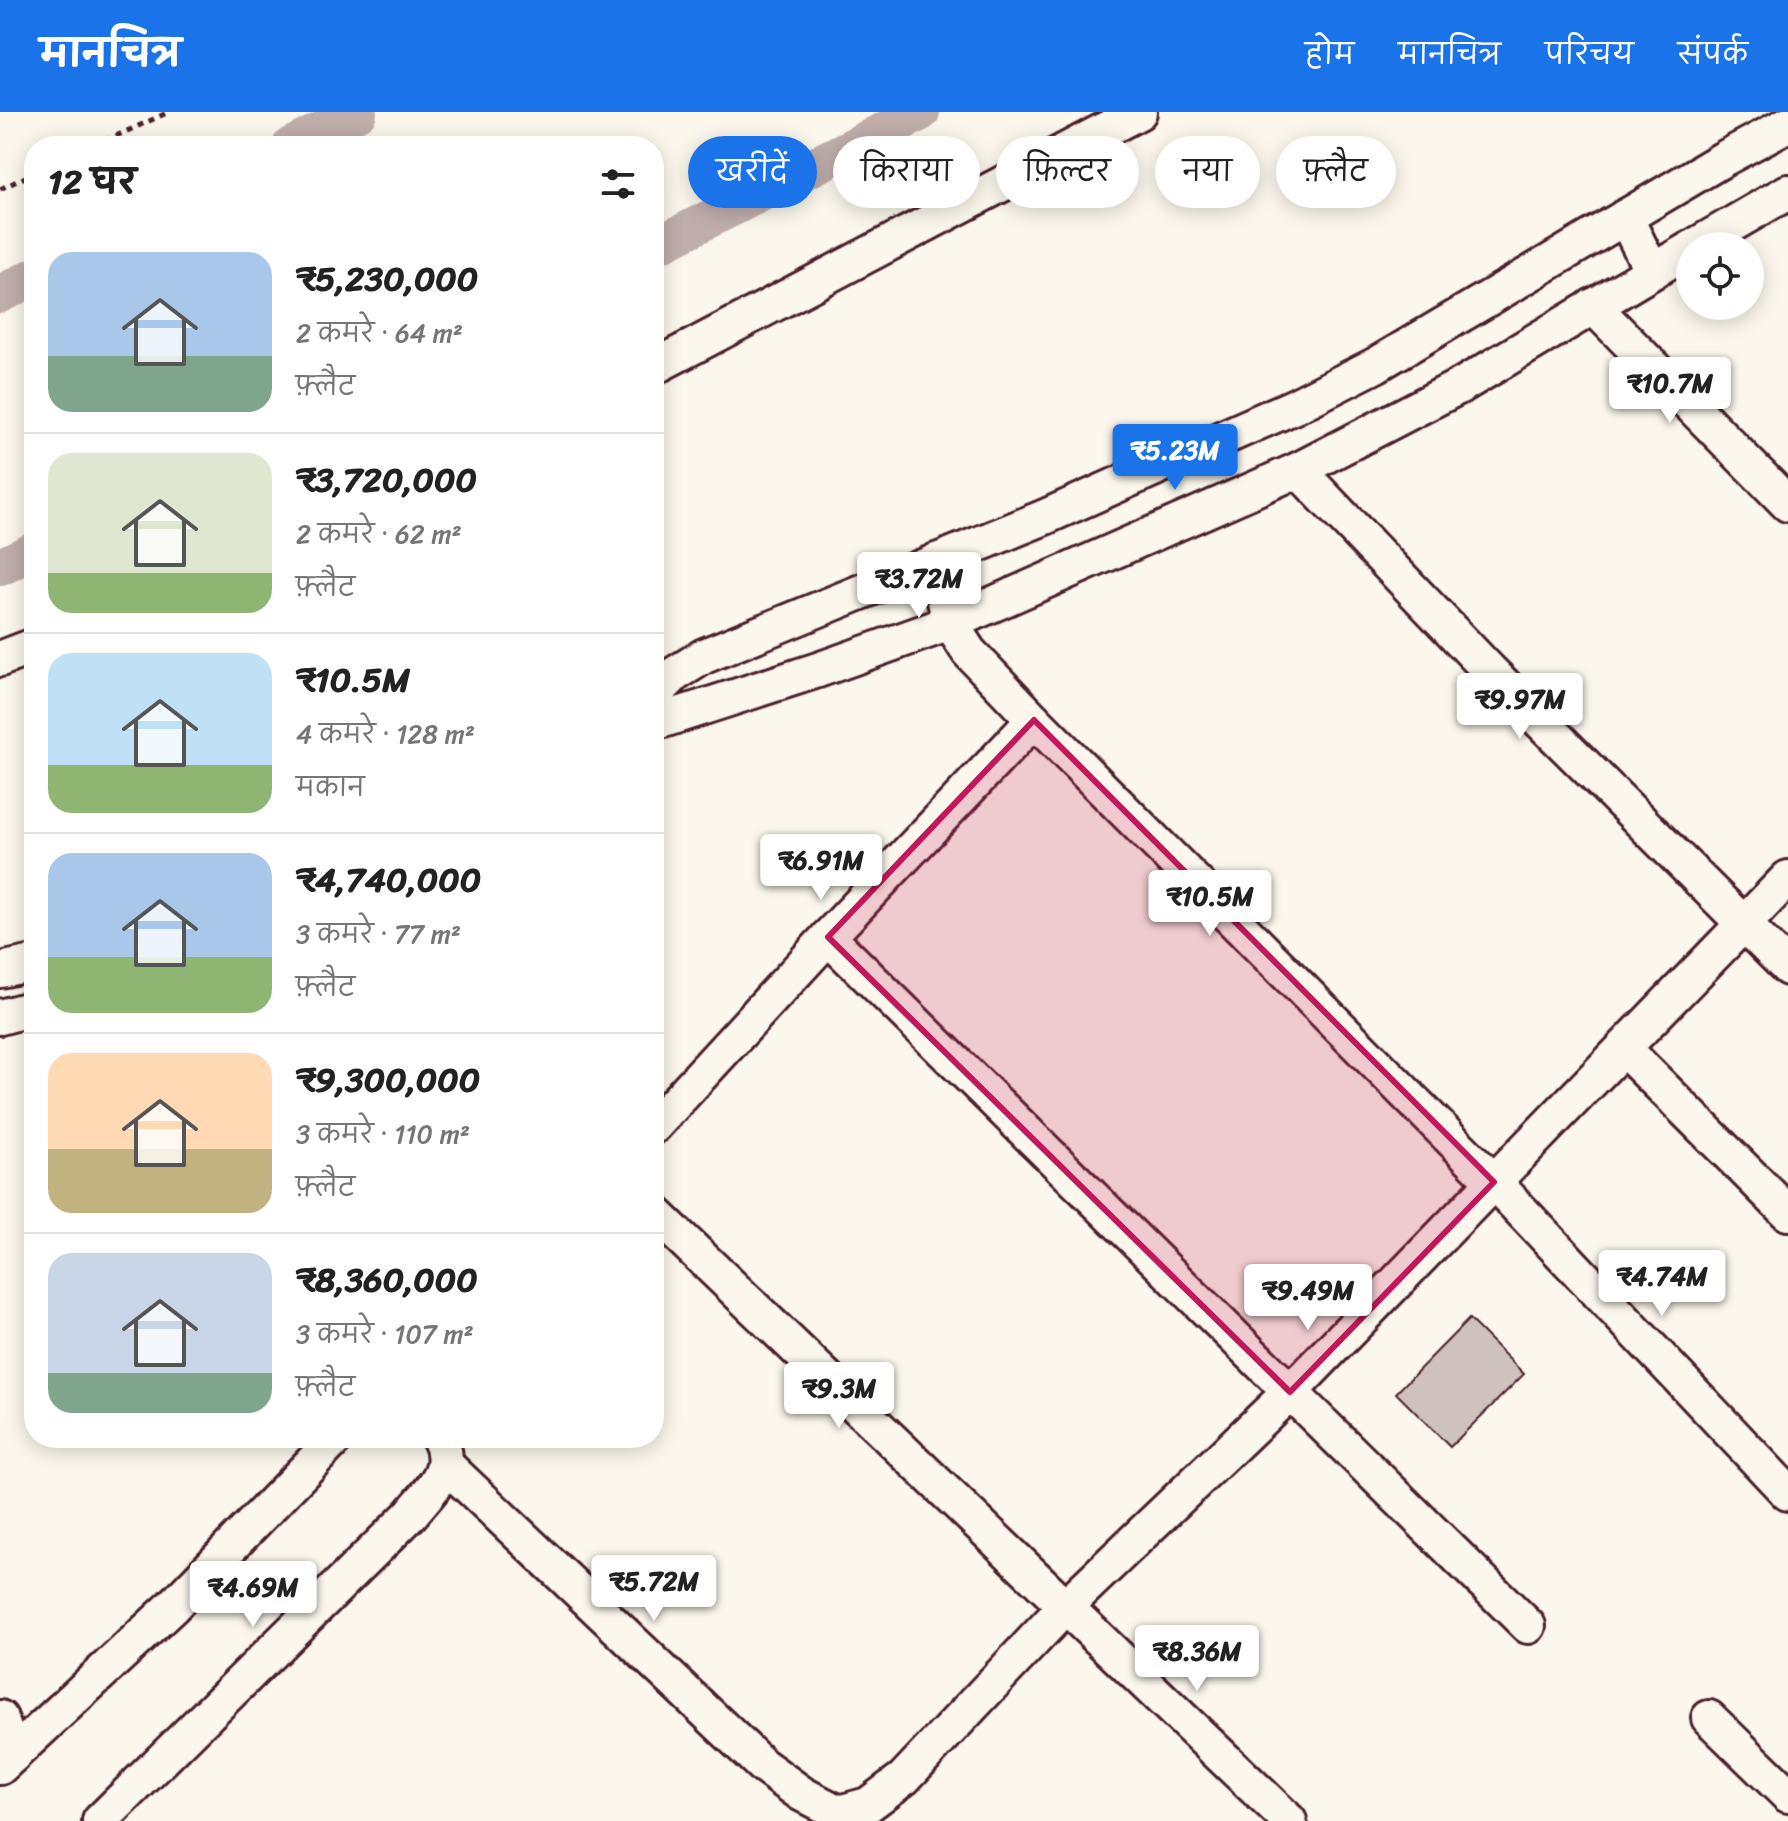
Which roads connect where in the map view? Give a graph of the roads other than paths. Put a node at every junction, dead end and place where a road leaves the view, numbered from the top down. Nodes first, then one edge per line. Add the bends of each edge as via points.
1 (1139, 112) edge
2 (1788, 124) edge
3 (1788, 192) edge
4 (1625, 217) junction
5 (1719, 232) edge
6 (1676, 257) edge
7 (1652, 271) junction
8 (1593, 306) junction
9 (664, 362) edge
10 (1298, 470) junction
11 (1788, 504) edge
12 (936, 561) junction
13 (950, 623) junction
14 (24, 650) edge
15 (0, 659) edge
16 (664, 685) edge
17 (664, 720) edge
18 (1034, 720) junction
19 (1788, 878) edge
20 (1744, 923) junction
21 (828, 937) junction
22 (24, 965) edge
23 (1788, 968) edge
24 (0, 970) edge
25 (24, 1011) edge
26 (0, 1017) edge
27 (1624, 1049) junction
28 (664, 1115) edge
29 (1494, 1182) junction
30 (1788, 1213) edge
31 (664, 1222) edge
32 (1290, 1392) junction
33 (322, 1448) edge
34 (442, 1452) edge
35 (1788, 1493) edge
36 (1065, 1607) junction
37 (1528, 1626) dead end
38 (0, 1718) edge
39 (1709, 1718) dead end
40 (6, 1761) edge
41 (1788, 1795) edge
42 (100, 1821) edge
43 (1289, 1821) edge

1 - 9 street
2 - 4 street
3 - 5 street
4 - 7 street
4 - 12 street via 1308,400
6 - 7 street
7 - 8 street
8 - 10 street via 1462,385
8 - 11 street
10 - 13 street
10 - 20 street via 1490,671
12 - 13 street
12 - 16 street via 704,656
13 - 17 street
13 - 18 street via 969,652
14 - 15 street
18 - 21 street
18 - 29 street
19 - 20 street
20 - 23 street
20 - 27 street
21 - 28 street
21 - 32 street
22 - 24 street
25 - 26 street
27 - 29 street
27 - 30 street
29 - 32 street
29 - 35 street
31 - 36 street
32 - 36 street
32 - 37 street
33 - 40 street via 173,1606
34 - 36 street via 762,1765 839,1813 868,1805 904,1778
34 - 42 street via 439,1479 411,1514
36 - 43 street
38 - 40 street
39 - 41 street

